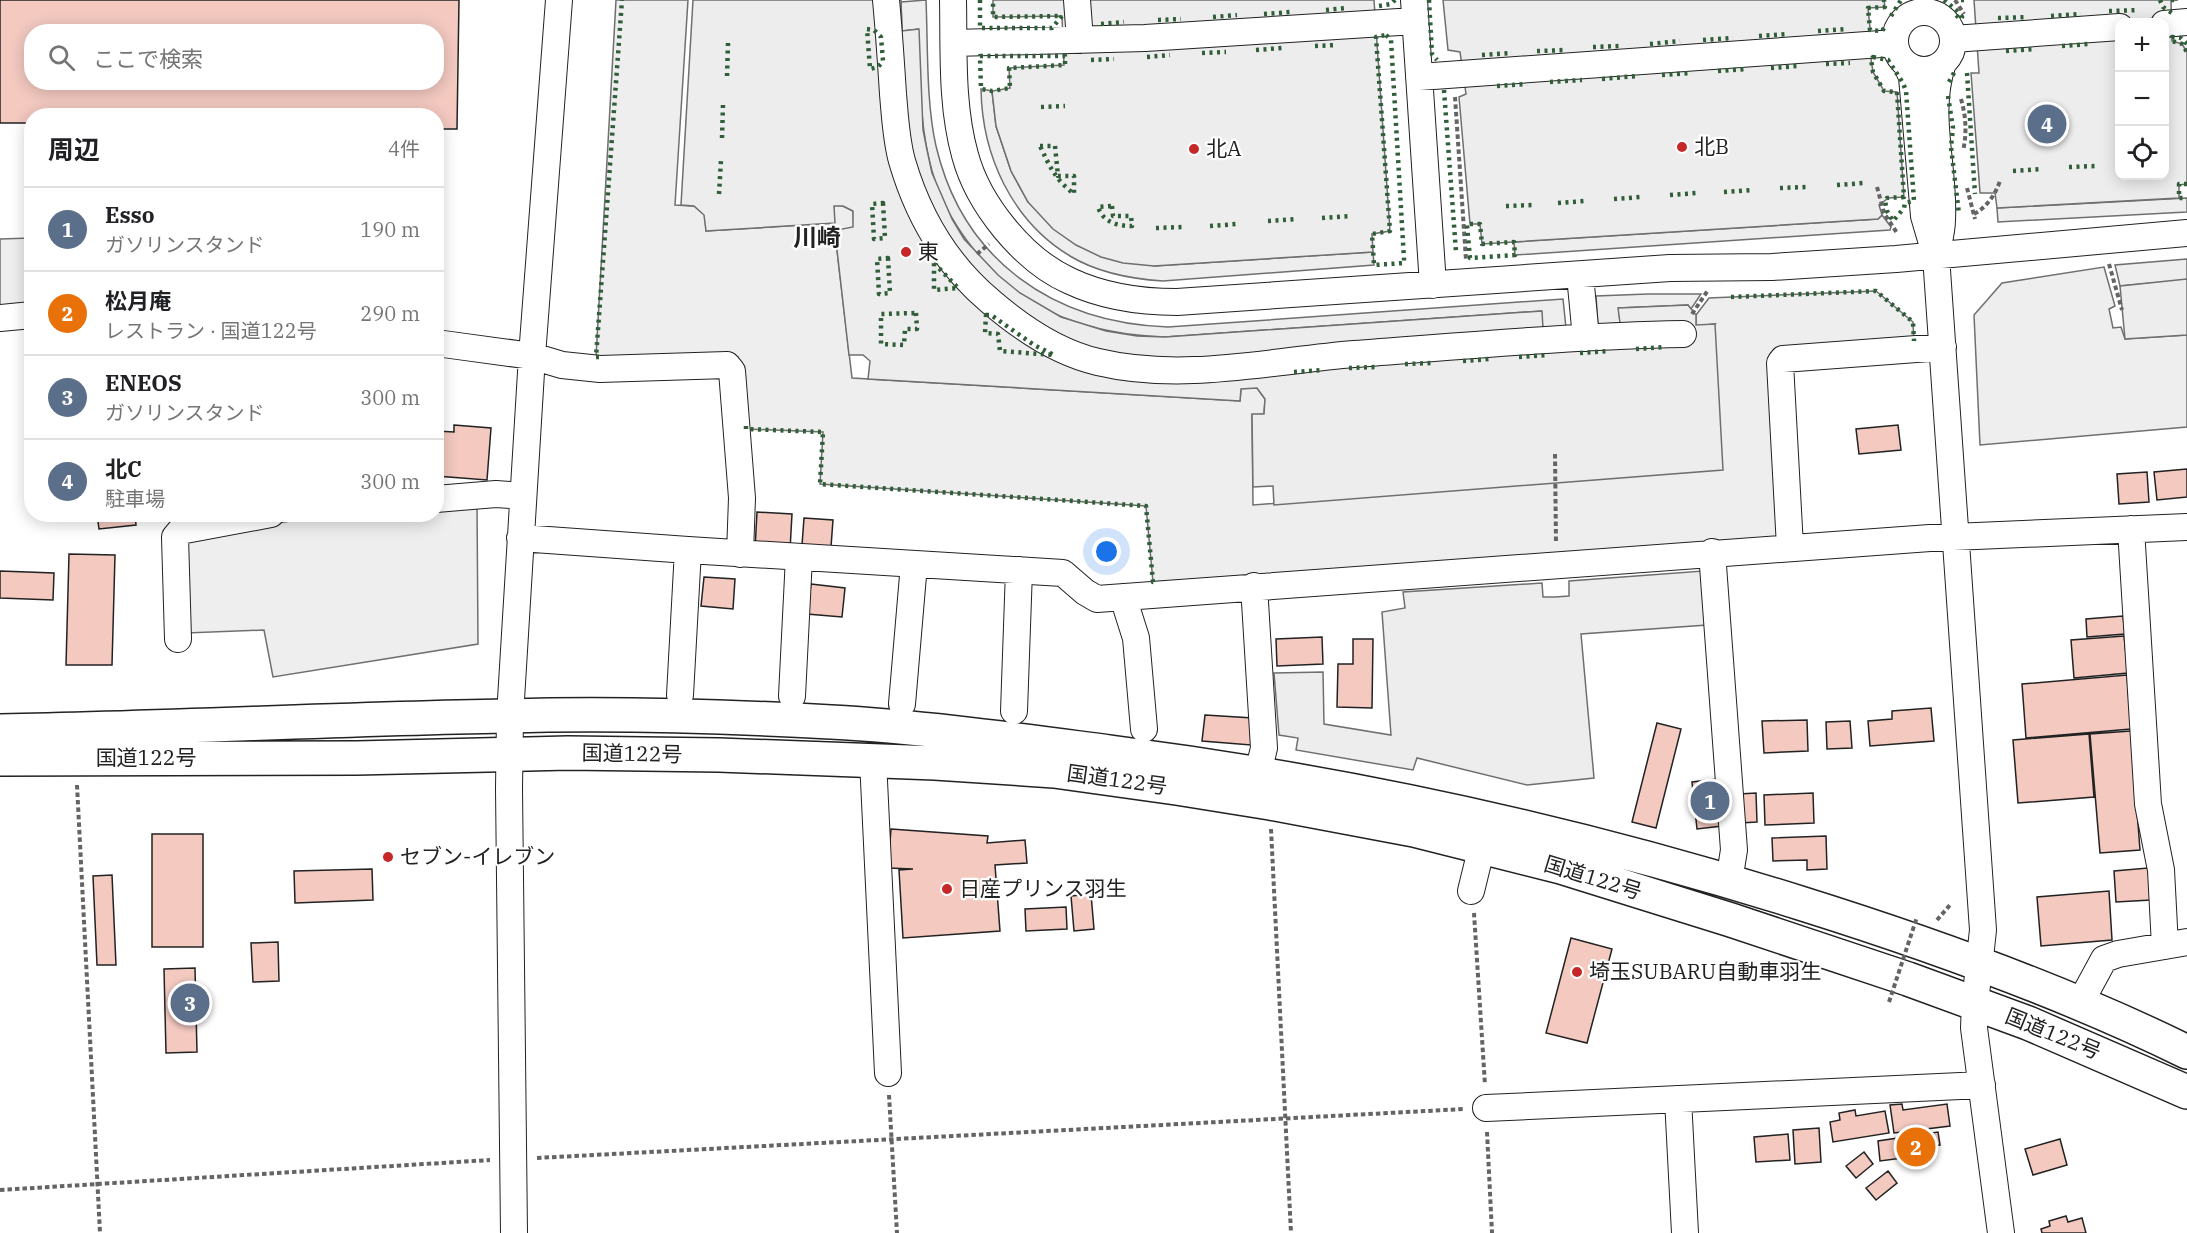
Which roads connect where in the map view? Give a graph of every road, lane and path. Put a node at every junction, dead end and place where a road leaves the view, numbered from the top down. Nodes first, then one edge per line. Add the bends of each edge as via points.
1 (559, 0) edge
2 (886, 0) edge
3 (953, 0) edge
4 (1077, 0) edge
5 (1955, 0) edge
6 (1922, 6) edge
7 (1415, 11) edge
8 (2187, 22) edge
9 (2169, 24) edge
10 (2115, 27) edge
11 (1960, 31) junction
12 (1080, 40) junction
13 (954, 43) junction
14 (1901, 53) junction
15 (1943, 63) junction
16 (1419, 77) junction
17 (1454, 87) dead end
18 (1962, 92) dead end
19 (1962, 154) dead end
20 (2000, 181) dead end
21 (1877, 187) dead end
22 (1967, 187) dead end
23 (1897, 233) dead end
24 (2187, 233) edge
25 (1936, 256) junction
26 (2108, 260) dead end
27 (1467, 264) dead end
28 (1580, 275) junction
29 (1433, 285) junction
30 (1709, 288) dead end
31 (2122, 310) dead end
32 (24, 316) edge
33 (0, 318) edge
34 (1683, 334) joint
35 (1586, 338) junction
36 (444, 344) edge
37 (1942, 347) junction
38 (532, 356) junction
39 (1555, 454) dead end
40 (523, 496) junction
41 (444, 498) edge
42 (228, 522) edge
43 (2187, 527) edge
44 (2131, 529) junction
45 (1956, 537) junction
46 (520, 538) junction
47 (1791, 547) junction
48 (687, 550) junction
49 (1712, 552) junction
50 (740, 554) junction
51 (799, 557) junction
52 (914, 564) junction
53 (1553, 565) junction
54 (1019, 570) junction
55 (1254, 586) junction
56 (1123, 597) junction
57 (178, 639) dead end
58 (680, 695) dead end
59 (792, 696) dead end
60 (902, 704) dead end
61 (1014, 711) dead end
62 (510, 716) junction
63 (1144, 729) dead end
64 (0, 731) edge
65 (510, 754) junction
66 (76, 758) junction
67 (0, 759) edge
68 (873, 760) junction
69 (1258, 773) junction
70 (1270, 803) junction
71 (1482, 846) junction
72 (1729, 881) junction
73 (1471, 891) joint
74 (1917, 916) dead end
75 (2176, 944) edge
76 (1980, 964) junction
77 (1889, 1002) dead end
78 (1974, 1003) junction
79 (2079, 1005) junction
80 (2187, 1052) edge
81 (888, 1074) joint
82 (1982, 1085) junction
83 (2187, 1092) edge
84 (1678, 1099) junction
85 (1486, 1108) junction
86 (1284, 1117) junction
87 (892, 1139) junction
88 (513, 1159) junction
89 (97, 1185) junction
90 (0, 1190) edge
91 (100, 1233) edge
92 (514, 1233) edge
93 (897, 1233) edge
94 (1291, 1233) edge
95 (1492, 1233) edge
96 (1685, 1233) edge
97 (2001, 1233) edge

1 - 38 street
2 - 35 street via 895,124 901,160 920,209 937,243 959,272 1007,315 1053,344 1098,362 1131,368 1201,369
3 - 13 street
4 - 12 street
5 - 11 path
6 - 11 street via 1944,19 1952,32
6 - 14 street via 1902,21 1896,31
7 - 12 street via 1145,38
7 - 16 street
8 - 9 street
10 - 11 street
11 - 15 street
12 - 13 street
13 - 29 street via 959,124 972,174 1008,233 1068,280 1112,296 1144,302
14 - 15 street via 1918,69
14 - 16 street
14 - 25 street via 1912,77 1924,216
15 - 25 street via 1936,96 1942,221
16 - 29 street
17 - 27 path
18 - 19 path via 1966,140
20 - 22 path via 1974,217
21 - 23 path via 1884,213
24 - 25 street
25 - 28 street
25 - 37 street
26 - 31 path
28 - 29 street
28 - 35 street
30 - 34 path
32 - 33 street
34 - 35 street
36 - 38 street
37 - 45 street
37 - 47 street via 1783,359 1780,363
38 - 40 street
38 - 50 street via 562,365 600,369 727,365 732,371 742,498
39 - 53 path
40 - 41 street
40 - 46 street
42 - 57 street via 180,531 175,537
43 - 44 street
44 - 45 street
44 - 75 street via 2148,804
45 - 47 street
45 - 76 street via 1983,930
46 - 48 street
46 - 62 street
47 - 49 street
48 - 50 street
48 - 58 street
49 - 53 street
49 - 72 street via 1734,850
50 - 51 street
51 - 52 street
51 - 59 street
52 - 54 street
52 - 60 street
53 - 55 street
54 - 56 street via 1064,573 1097,598
54 - 61 street
55 - 56 street
55 - 69 street via 1264,748
56 - 63 street via 1136,638
62 - 64 highway, 国道122号
62 - 65 street
62 - 69 highway, 国道122号 via 723,718 913,728
65 - 66 highway, 国道122号
65 - 68 highway, 国道122号
65 - 88 street
66 - 67 highway, 国道122号
66 - 89 path
68 - 70 highway, 国道122号 via 1054,771
68 - 81 street
69 - 72 highway, 国道122号 via 1462,813
70 - 71 highway, 国道122号
70 - 86 path
71 - 73 street
71 - 78 highway, 国道122号 via 1731,920
72 - 76 highway, 国道122号 via 1899,934
73 - 85 path
74 - 77 path, bridge
75 - 79 street via 2104,959
76 - 78 street
76 - 79 highway, 国道122号
78 - 82 street
78 - 83 highway, 国道122号
79 - 80 highway, 国道122号
81 - 87 path
82 - 84 street
82 - 97 street
84 - 85 street
84 - 96 street
85 - 86 path
85 - 95 path
86 - 87 path
86 - 94 path
87 - 88 path
87 - 93 path
88 - 89 path
88 - 92 street
89 - 90 path
89 - 91 path

